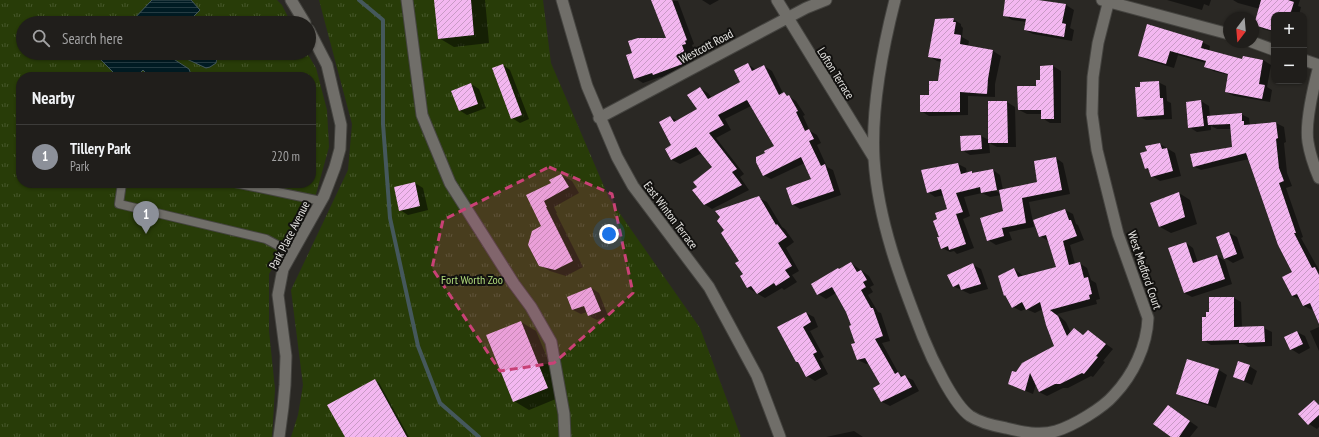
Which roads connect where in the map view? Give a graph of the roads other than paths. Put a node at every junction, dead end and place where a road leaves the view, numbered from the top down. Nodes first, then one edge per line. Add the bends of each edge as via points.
1 (291, 0) edge
2 (407, 0) edge
3 (562, 0) edge
4 (777, 0) edge
5 (826, 0) edge
6 (895, 0) edge
7 (1106, 1) edge
8 (301, 16) edge
9 (787, 18) junction
10 (1223, 32) edge
11 (316, 44) edge
12 (1259, 45) edge
13 (1271, 49) edge
14 (1307, 61) edge
15 (1319, 66) edge
16 (599, 118) junction
17 (874, 158) junction
18 (1319, 178) edge
19 (121, 188) edge
20 (259, 188) edge
21 (321, 201) junction
22 (292, 253) junction
23 (279, 437) edge
24 (566, 437) edge
25 (780, 437) edge

1 - 8 street
2 - 24 street via 422,115 450,183 551,342
3 - 16 street, East Winton Terrace
4 - 9 street, Lofton Terrace
5 - 9 street, Westcott Road
6 - 17 street, West Medford Court via 880,75 875,115
7 - 10 street
7 - 17 street, West Medford Court via 1093,78 1092,114 1097,150 1116,227 1148,318 1148,331 1134,368 1114,396 1082,420 1056,431 1030,433 994,425 970,416 956,401 929,351 906,293 888,235
9 - 16 street, Westcott Road
9 - 17 street, Lofton Terrace
11 - 21 street, Park Place Avenue via 327,65 340,125 339,155
12 - 13 street
14 - 15 street
15 - 18 street via 1308,126 1308,141
16 - 25 street, East Winton Terrace via 616,157 633,186 708,287 757,376
19 - 22 lane via 119,204 266,239
20 - 21 lane
21 - 22 street, Park Place Avenue
22 - 23 street, Park Place Avenue via 283,269 278,295 286,356

